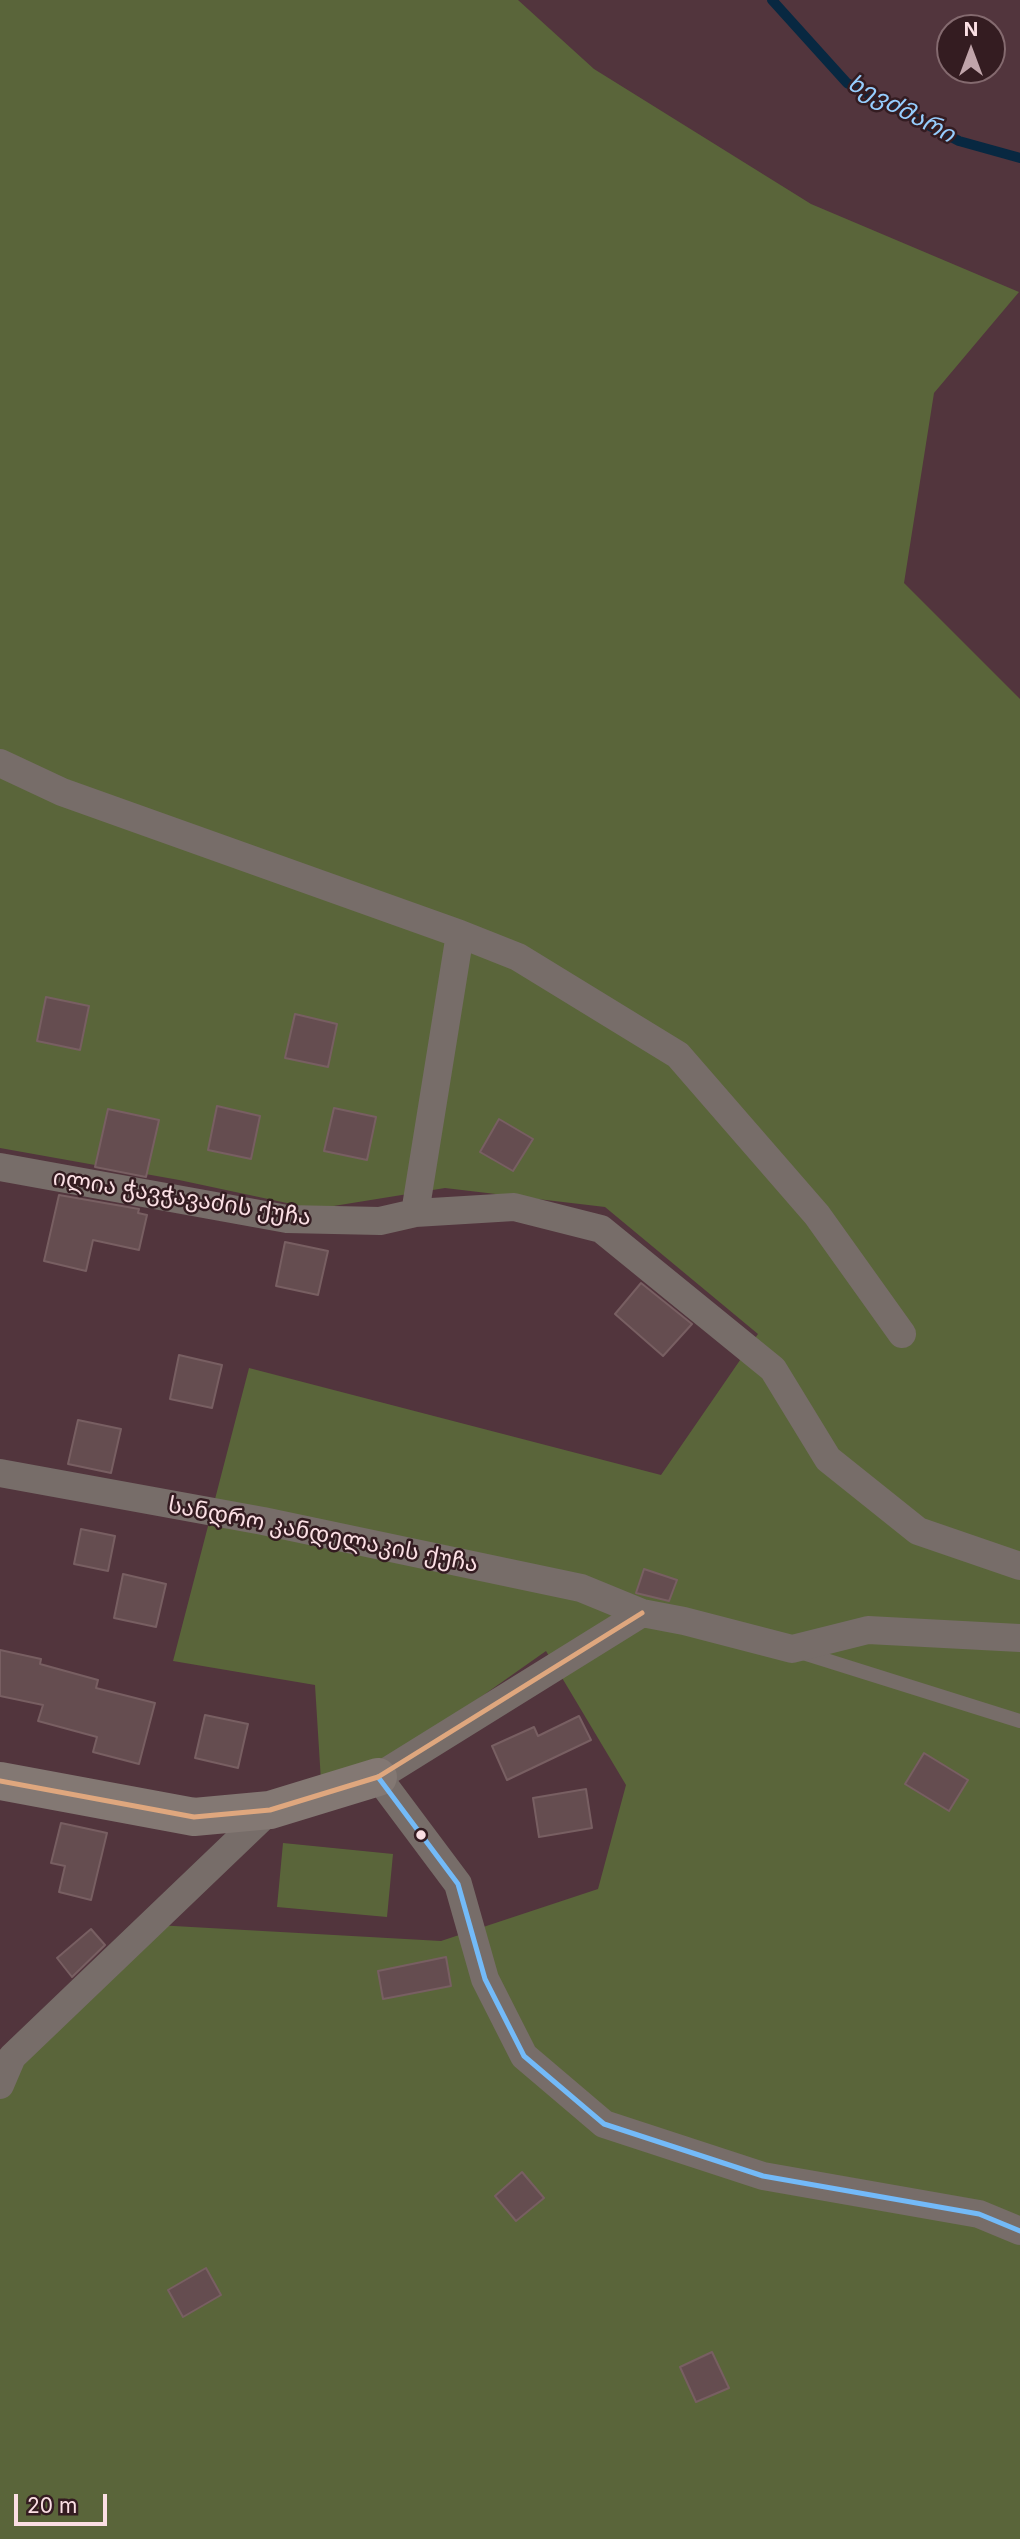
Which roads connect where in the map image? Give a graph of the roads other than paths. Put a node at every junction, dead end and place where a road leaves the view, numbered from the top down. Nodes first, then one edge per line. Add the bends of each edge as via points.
1 (0, 763) edge
2 (460, 934) junction
3 (0, 1167) edge
4 (415, 1213) junction
5 (902, 1334) dead end
6 (0, 1473) edge
7 (1020, 1566) edge
8 (642, 1613) junction
9 (1020, 1638) edge
10 (792, 1649) junction
11 (1020, 1721) edge
12 (378, 1777) junction
13 (0, 1781) edge
14 (270, 1810) junction
15 (0, 2085) edge
16 (1020, 2231) edge

1 - 2 street via 62,792
2 - 4 street
2 - 5 street via 518,957 678,1055 817,1215
3 - 4 street, ილია ჭავჭავაძის ქუჩა via 287,1219 380,1222
4 - 7 street, ილია ჭავჭავაძის ქუჩა via 514,1207 601,1229 773,1369 828,1459 918,1531
6 - 8 street, სანდრო კანდელაკის ქუჩა via 263,1521 580,1588
8 - 10 street, სანდრო კანდელაკის ქუჩა
8 - 12 street
9 - 10 street via 868,1630
10 - 11 lane
12 - 14 street
12 - 16 street via 458,1884 485,1979 524,2056 604,2124 763,2176 979,2214
13 - 14 street via 194,1817
14 - 15 street via 12,2057

